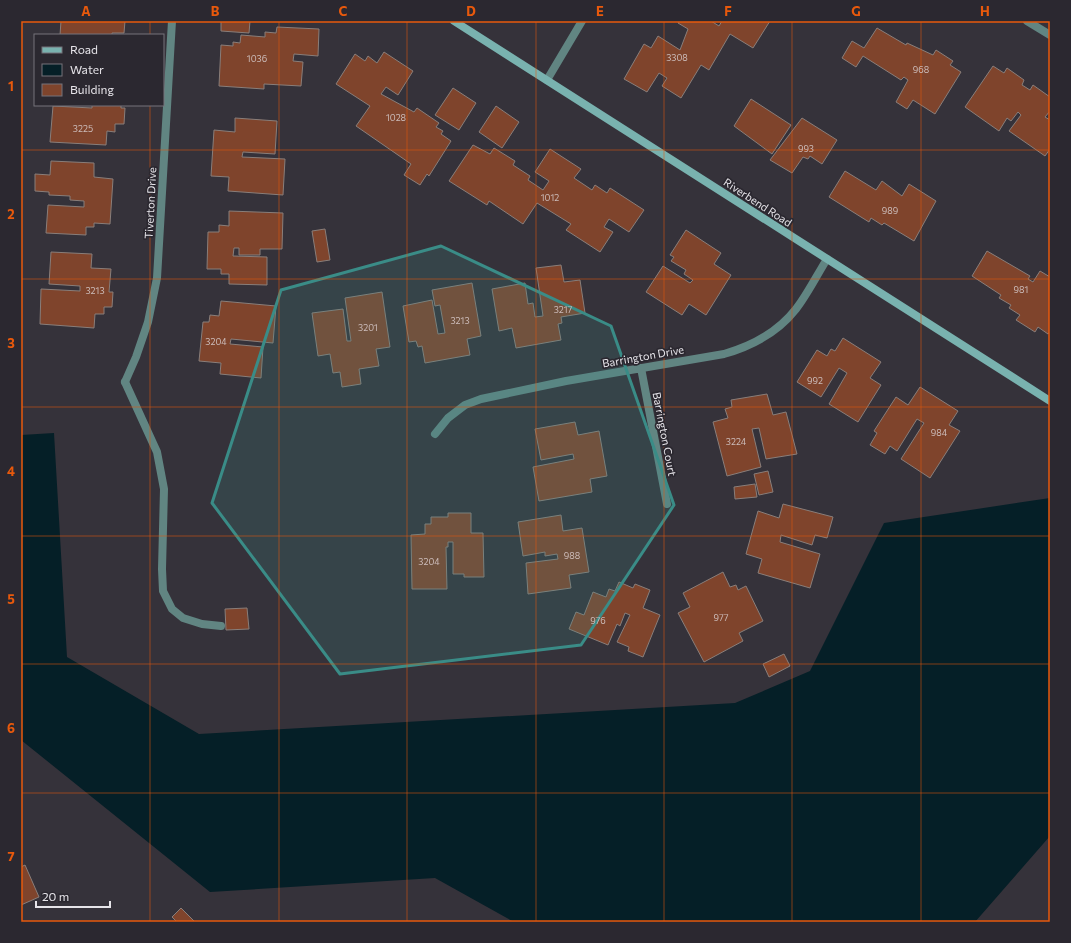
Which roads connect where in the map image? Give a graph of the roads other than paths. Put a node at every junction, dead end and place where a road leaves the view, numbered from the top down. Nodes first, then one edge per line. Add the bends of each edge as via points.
1 (172, 21) edge
2 (454, 21) edge
3 (582, 21) edge
4 (1027, 21) edge
5 (1050, 35) edge
6 (547, 80) junction
7 (827, 259) junction
8 (641, 368) junction
9 (1050, 401) edge
10 (436, 434) dead end
11 (668, 504) dead end
12 (220, 626) dead end

1 - 12 street, Tiverton Drive via 157,278 148,322 125,382 157,452 164,489 163,591 172,609 183,618
2 - 6 street, Riverbend Road
3 - 6 street
4 - 5 street
6 - 7 street, Riverbend Road
7 - 8 street, Barrington Drive via 796,309 777,328 759,340 724,354
7 - 9 street, Riverbend Road
8 - 10 street, Barrington Drive via 481,399 465,405 448,418
8 - 11 street, Barrington Court

